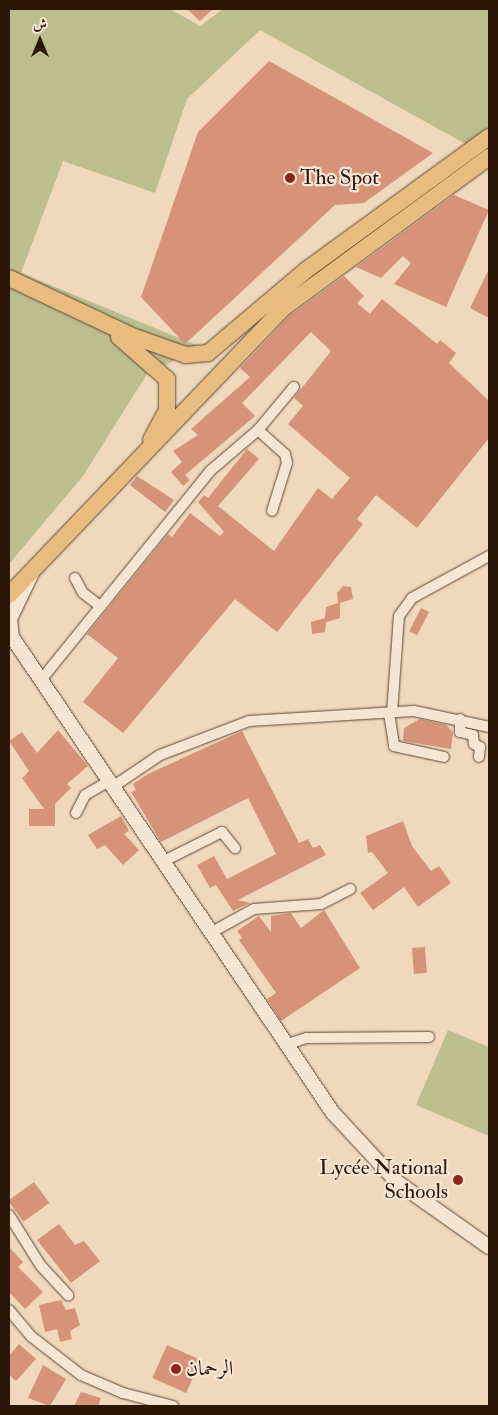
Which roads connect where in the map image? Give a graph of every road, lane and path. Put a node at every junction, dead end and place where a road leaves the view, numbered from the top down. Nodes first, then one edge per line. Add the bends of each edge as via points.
1 (489, 137) edge
2 (489, 157) edge
3 (9, 278) edge
4 (102, 325) junction
5 (294, 387) dead end
6 (258, 430) junction
7 (138, 461) junction
8 (272, 511) dead end
9 (489, 556) edge
10 (32, 573) junction
11 (75, 578) dead end
12 (9, 595) edge
13 (100, 606) junction
14 (9, 646) edge
15 (23, 655) junction
16 (41, 680) junction
17 (391, 713) junction
18 (460, 719) junction
19 (489, 727) edge
20 (444, 756) dead end
21 (479, 757) dead end
22 (113, 783) junction
23 (76, 813) dead end
24 (235, 848) dead end
25 (164, 861) junction
26 (350, 890) dead end
27 (212, 932) junction
28 (429, 1037) dead end
29 (288, 1044) junction
30 (9, 1215) edge
31 (489, 1247) edge
32 (68, 1294) dead end
33 (9, 1310) edge
34 (173, 1406) edge

1 - 4 highway via 305,271 208,352 180,354
2 - 7 highway via 302,292
3 - 4 highway
4 - 7 highway via 168,379 167,410
5 - 6 street
6 - 8 street via 284,454 287,463
6 - 13 street via 210,471
7 - 10 highway
9 - 17 street via 412,598 399,616
10 - 12 highway
10 - 15 main road via 9,625
11 - 13 street via 84,593
13 - 16 street
14 - 15 main road
15 - 16 main road
16 - 22 main road
17 - 18 street via 430,711
17 - 20 street via 394,746
17 - 22 street via 249,721 182,744
18 - 19 street
18 - 21 street via 460,732 473,735
22 - 23 street via 85,795
22 - 25 main road
24 - 25 street via 222,832
25 - 27 main road
26 - 27 street via 321,904 254,909
27 - 29 main road
28 - 29 street via 307,1038
29 - 31 main road via 333,1113 372,1160
30 - 32 street via 42,1266
33 - 34 street via 32,1337 81,1375

